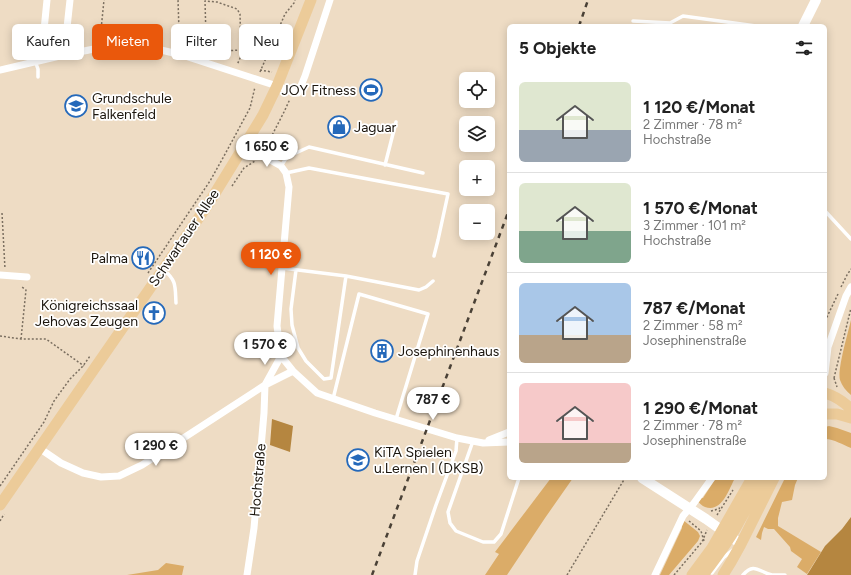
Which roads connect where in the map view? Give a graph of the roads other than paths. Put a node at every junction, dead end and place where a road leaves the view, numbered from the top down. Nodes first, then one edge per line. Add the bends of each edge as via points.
1 (47, 0) edge
2 (70, 0) edge
3 (311, 0) edge
4 (330, 0) edge
5 (816, 0) edge
6 (633, 21) dead end
7 (67, 24) edge
8 (741, 24) edge
9 (804, 24) edge
10 (84, 51) edge
11 (42, 60) edge
12 (38, 61) junction
13 (0, 70) edge
14 (38, 77) dead end
15 (277, 86) junction
16 (396, 122) dead end
17 (244, 145) junction
18 (385, 164) junction
19 (281, 166) junction
20 (286, 173) junction
21 (423, 173) dead end
22 (827, 213) edge
23 (851, 239) edge
24 (434, 256) dead end
25 (281, 268) junction
26 (163, 270) junction
27 (296, 270) junction
28 (2, 275) edge
29 (346, 276) junction
30 (27, 277) dead end
31 (433, 281) dead end
32 (851, 287) edge
33 (176, 304) dead end
34 (827, 349) edge
35 (281, 356) junction
36 (293, 371) junction
37 (265, 385) junction
38 (827, 394) edge
39 (334, 399) junction
40 (851, 409) edge
41 (827, 412) edge
42 (851, 418) edge
43 (396, 419) junction
44 (507, 433) edge
45 (457, 438) junction
46 (473, 441) junction
47 (483, 442) junction
48 (507, 442) edge
49 (39, 448) junction
50 (518, 480) edge
51 (645, 480) edge
52 (711, 480) edge
53 (751, 480) edge
54 (761, 480) edge
55 (773, 480) edge
56 (0, 504) edge
57 (689, 508) junction
58 (727, 534) junction
59 (741, 544) junction
60 (247, 575) edge
61 (415, 575) edge
62 (655, 575) edge
63 (692, 575) edge
64 (703, 575) edge
65 (710, 575) edge
66 (723, 575) edge
67 (743, 575) edge
68 (785, 575) edge

1 - 12 street
2 - 7 street
3 - 15 main road, Schwartauer Allee
4 - 15 street via 298,94
5 - 9 street
6 - 8 lane via 670,23 683,16
10 - 15 street via 118,45 140,46 198,60
11 - 12 street
12 - 13 street
12 - 14 lane
15 - 17 main road, Schwartauer Allee via 263,116
16 - 18 lane
17 - 19 street
17 - 26 main road, Schwartauer Allee via 209,203
18 - 19 lane via 309,147 287,157
18 - 21 lane
19 - 20 street
20 - 24 lane via 309,168 448,194
20 - 25 street via 289,187
22 - 23 lane
25 - 27 lane
25 - 35 street via 277,326
26 - 33 lane via 174,282
26 - 49 main road, Schwartauer Allee via 87,369
27 - 29 lane
27 - 29 lane via 291,308 292,325 298,348 306,361 324,379 331,378
28 - 30 street
29 - 31 lane via 419,290
32 - 34 street
35 - 36 street
35 - 37 street, Hochstraße
36 - 37 street
36 - 39 street via 317,393
37 - 49 street via 142,465 119,476 101,477 83,473 61,463
37 - 60 street, Hochstraße via 254,528
38 - 40 main road via 839,399
39 - 43 street
39 - 43 lane via 359,294 428,314
41 - 42 main road
43 - 45 street
44 - 47 street
45 - 46 street
45 - 61 lane via 456,451 421,547
46 - 47 street
46 - 50 lane via 448,512 450,523 456,531 483,542 494,542 501,534
47 - 48 street
49 - 56 main road, Schwartauer Allee
51 - 57 street
52 - 57 street
53 - 58 main road
54 - 58 main road via 740,521
55 - 59 main road
57 - 58 street
57 - 62 street
58 - 59 street
58 - 63 main road via 712,548
58 - 64 main road via 720,554
59 - 65 lane via 724,557
59 - 66 main road
67 - 68 lane via 751,568 773,575

